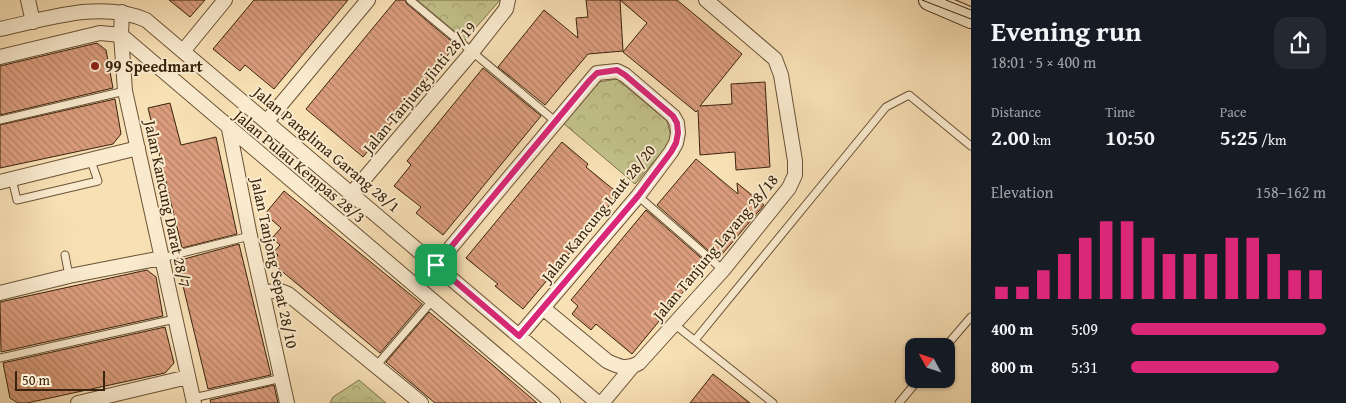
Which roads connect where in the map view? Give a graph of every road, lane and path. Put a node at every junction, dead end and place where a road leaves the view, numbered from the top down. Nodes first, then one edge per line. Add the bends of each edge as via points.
1 (28, 0) edge
2 (225, 0) edge
3 (368, 0) edge
4 (410, 0) edge
5 (508, 0) edge
6 (706, 0) edge
7 (929, 0) edge
8 (122, 12) junction
9 (971, 18) edge
10 (33, 22) junction
11 (0, 29) edge
12 (121, 35) junction
13 (184, 50) junction
14 (473, 51) junction
15 (0, 57) edge
16 (125, 92) junction
17 (0, 120) edge
18 (267, 121) junction
19 (555, 121) junction
20 (229, 129) junction
21 (971, 146) edge
22 (138, 148) junction
23 (91, 160) junction
24 (6, 180) edge
25 (352, 193) junction
26 (638, 196) junction
27 (250, 236) junction
28 (65, 255) dead end
29 (162, 258) junction
30 (436, 265) junction
31 (723, 270) junction
32 (69, 276) junction
33 (0, 293) edge
34 (264, 293) junction
35 (432, 301) junction
36 (543, 308) junction
37 (971, 317) edge
38 (175, 319) junction
39 (674, 324) junction
40 (519, 336) junction
41 (953, 338) edge
42 (695, 340) junction
43 (0, 358) edge
44 (376, 366) junction
45 (632, 367) junction
46 (188, 377) junction
47 (282, 378) junction
48 (912, 388) edge
49 (193, 401) edge
50 (78, 403) edge
51 (287, 403) edge
52 (421, 403) edge
53 (553, 403) edge
54 (598, 403) edge
55 (602, 403) edge
56 (773, 403) edge
57 (899, 403) edge

1 - 10 street
2 - 13 street
3 - 18 street
4 - 14 lane
5 - 14 street, Jalan Tanjung Jinti 28/19 via 506,9
6 - 31 street, Jalan Tanjung Layang 28/18 via 775,59 781,75 796,169 789,188
7 - 9 main road
8 - 10 street, Jalan Panglima Garang 28/1 via 93,9
8 - 12 street, Jalan Kancung Darat 28/7
8 - 13 street, Jalan Panglima Garang 28/1 via 146,20
10 - 11 street, Jalan Panglima Garang 28/1
12 - 15 street via 100,33
12 - 16 street, Jalan Kancung Darat 28/7
12 - 20 street, Jalan Pulau Kempas 28/3
13 - 18 street, Jalan Panglima Garang 28/1
14 - 19 lane
14 - 25 street, Jalan Tanjung Jinti 28/19
16 - 17 lane
16 - 22 street, Jalan Kancung Darat 28/7
18 - 25 street, Jalan Panglima Garang 28/1
19 - 26 street, Jalan Kancung Laut 28/20 via 597,73 617,70 673,116 677,123 676,143
19 - 30 street, Jalan Kancung Laut 28/20
20 - 27 street, Jalan Tanjong Sepat 28/10
20 - 35 street, Jalan Pulau Kempas 28/3
21 - 42 lane via 909,95 886,107
22 - 23 street
22 - 29 street, Jalan Kancung Darat 28/7
23 - 24 street
23 - 24 lane via 98,181 16,200
25 - 30 street, Jalan Panglima Garang 28/1
26 - 31 lane
26 - 36 street, Jalan Kancung Laut 28/20
27 - 29 lane
27 - 34 street, Jalan Tanjong Sepat 28/10
28 - 32 lane
29 - 32 street
29 - 38 street, Jalan Kancung Darat 28/7
30 - 40 street, Jalan Panglima Garang 28/1
31 - 39 street, Jalan Tanjung Layang 28/18
32 - 33 street
34 - 44 street via 278,290 288,294
34 - 47 street, Jalan Tanjong Sepat 28/10
35 - 44 lane
35 - 53 street, Jalan Pulau Kempas 28/3
36 - 40 street, Jalan Kancung Laut 28/20
36 - 45 street via 607,361
37 - 41 lane
38 - 43 lane
38 - 46 street, Jalan Kancung Darat 28/7
39 - 42 lane
39 - 45 street, Jalan Tanjung Layang 28/18
40 - 54 street, Jalan Panglima Garang 28/1
42 - 56 lane
44 - 52 street
45 - 55 street, Jalan Tanjung Layang 28/18
46 - 49 street, Jalan Kancung Darat 28/7
46 - 50 street
47 - 49 lane
47 - 51 street, Jalan Tanjong Sepat 28/10
48 - 57 lane

